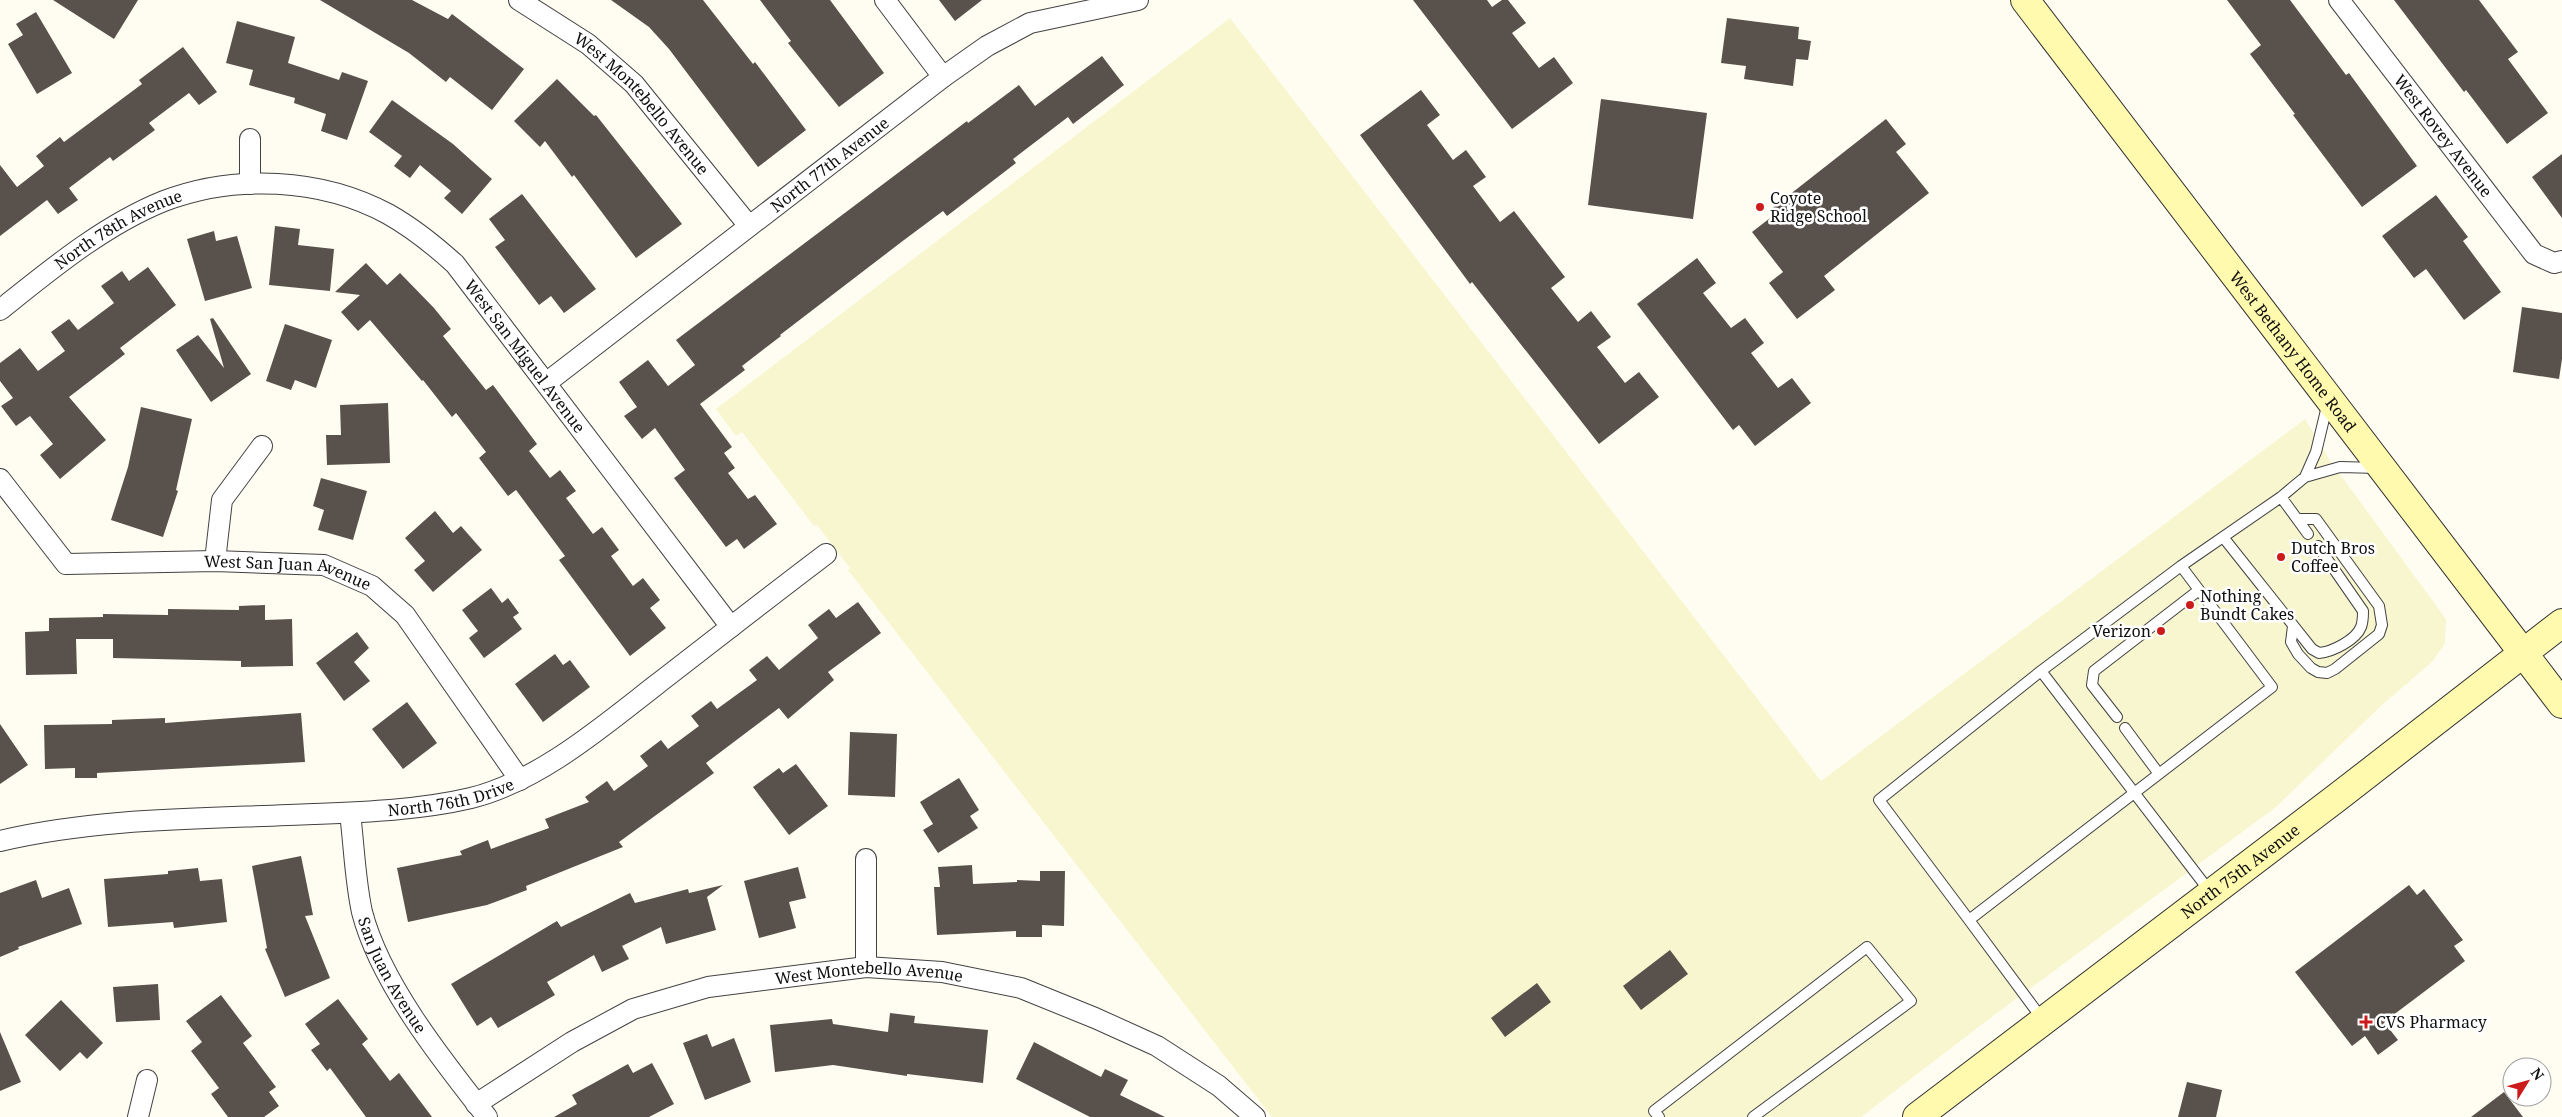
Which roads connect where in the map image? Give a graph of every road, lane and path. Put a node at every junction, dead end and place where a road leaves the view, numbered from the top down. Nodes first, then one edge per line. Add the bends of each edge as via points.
1 (519, 0) edge
2 (885, 0) edge
3 (1138, 0) edge
4 (2025, 0) edge
5 (2339, 0) edge
6 (943, 77) junction
7 (250, 139) dead end
8 (250, 184) junction
9 (749, 226) junction
10 (2558, 262) edge
11 (0, 310) edge
12 (546, 383) junction
13 (2329, 396) junction
14 (262, 446) dead end
15 (2382, 468) junction
16 (2305, 477) junction
17 (0, 479) edge
18 (2281, 497) junction
19 (2297, 518) junction
20 (2308, 534) dead end
21 (2223, 537) junction
22 (2318, 546) dead end
23 (826, 554) dead end
24 (215, 560) junction
25 (2181, 566) junction
26 (2199, 590) junction
27 (2562, 623) edge
28 (2293, 626) junction
29 (731, 627) junction
30 (2524, 654) junction
31 (2042, 672) junction
32 (2562, 704) edge
33 (2116, 717) dead end
34 (2124, 728) dead end
35 (2159, 774) junction
36 (520, 780) junction
37 (2135, 793) junction
38 (350, 813) junction
39 (0, 841) edge
40 (866, 859) dead end
41 (2212, 894) junction
42 (1969, 920) junction
43 (866, 967) junction
44 (2044, 1021) junction
45 (147, 1080) dead end
46 (481, 1110) edge
47 (138, 1117) edge
48 (1255, 1117) edge
49 (1659, 1117) edge
50 (1753, 1117) edge
51 (1917, 1117) edge

1 - 9 street, West Montebello Avenue via 588,44 634,84
2 - 6 street
3 - 6 street, North 77th Avenue via 1030,23 987,46
4 - 13 main road, West Bethany Home Road
5 - 10 street, West Rovey Avenue via 2534,254
6 - 9 street, North 77th Avenue
7 - 8 street
8 - 11 street, North 78th Avenue via 210,187 147,210 116,226
8 - 12 street, West San Miguel Avenue via 298,185 344,196 387,214 421,235 455,264
9 - 12 street, North 77th Avenue
12 - 29 street, West San Miguel Avenue
13 - 15 main road, West Bethany Home Road
13 - 16 lane via 2316,452
14 - 24 street via 222,500
15 - 16 lane via 2340,468
15 - 30 main road, West Bethany Home Road
16 - 18 lane
17 - 24 street, West San Juan Avenue via 66,564
18 - 19 lane
18 - 21 lane
19 - 20 lane
19 - 28 lane via 2316,519 2379,606 2382,625 2378,634 2327,673 2311,668 2298,654 2291,642
21 - 25 lane
21 - 28 lane
22 - 28 lane via 2360,603 2363,611 2361,628 2338,647 2319,653
23 - 29 street, North 76th Drive
24 - 36 street, West San Juan Avenue via 324,565 372,586 405,615
25 - 26 lane
25 - 31 lane
26 - 33 lane via 2094,670 2092,684
26 - 35 lane via 2272,687
27 - 30 main road, North 75th Avenue
29 - 36 street, North 76th Drive via 587,738
30 - 32 main road, West Bethany Home Road
30 - 41 main road, North 75th Avenue
31 - 37 lane
31 - 42 lane via 1879,800
34 - 35 lane
35 - 37 lane
36 - 38 street, North 76th Drive via 472,798
37 - 41 lane
37 - 42 lane
38 - 39 street, North 76th Drive via 99,825 40,832
38 - 46 street, San Juan Avenue via 362,912 384,970
40 - 43 street
41 - 44 main road, North 75th Avenue
42 - 44 lane
43 - 46 street, West Montebello Avenue via 708,987 633,1010 572,1042
43 - 48 street, West Montebello Avenue via 942,972 1021,988 1157,1046 1219,1086
44 - 51 main road, North 75th Avenue
45 - 47 street
49 - 50 lane via 1654,1112 1867,947 1911,1001

